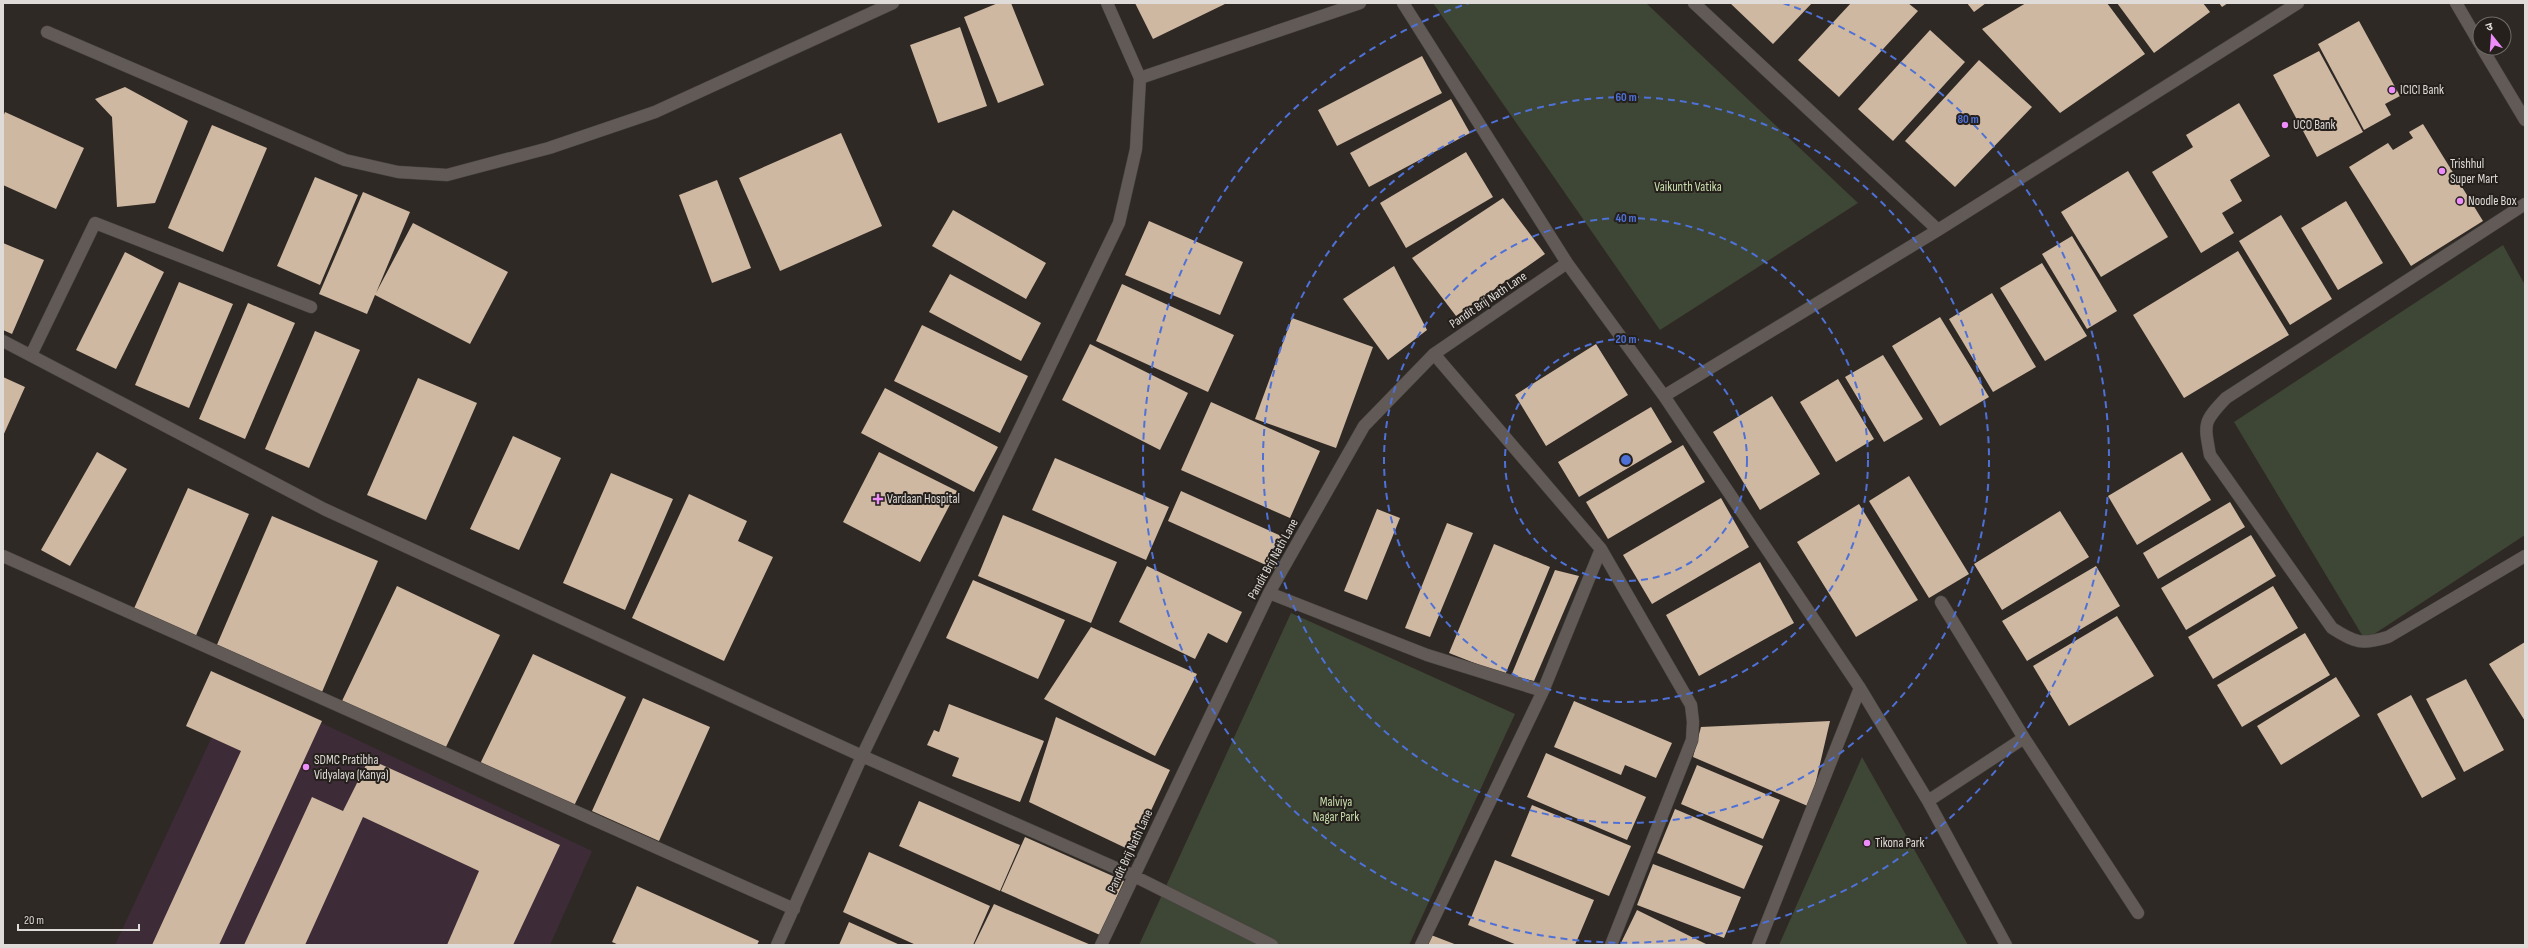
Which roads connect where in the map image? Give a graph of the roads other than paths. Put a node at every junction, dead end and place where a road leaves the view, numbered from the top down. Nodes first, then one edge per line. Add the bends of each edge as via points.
1 (893, 3) edge
2 (1107, 3) edge
3 (1360, 3) edge
4 (1403, 3) edge
5 (1694, 3) edge
6 (2298, 3) edge
7 (2456, 3) edge
8 (2472, 30) edge
9 (47, 32) dead end
10 (2487, 56) edge
11 (1140, 78) junction
12 (2525, 120) edge
13 (2525, 204) edge
14 (1938, 230) junction
15 (1567, 263) junction
16 (311, 306) dead end
17 (3, 341) edge
18 (1434, 354) junction
19 (31, 355) junction
20 (1664, 396) junction
21 (1601, 549) junction
22 (3, 556) edge
23 (2525, 556) edge
24 (1268, 593) junction
25 (1941, 602) dead end
26 (1860, 688) junction
27 (1543, 691) junction
28 (2024, 738) junction
29 (862, 756) junction
30 (1928, 801) junction
31 (1134, 876) junction
32 (794, 909) junction
33 (2138, 913) dead end
34 (777, 945) edge
35 (1101, 945) edge
36 (1272, 945) edge
37 (1421, 945) edge
38 (1611, 945) edge
39 (1758, 945) edge
40 (2006, 945) edge

1 - 9 street via 655,112 548,148 447,175 398,172 345,160
2 - 11 street
3 - 11 street
4 - 15 street
5 - 14 street
6 - 14 street
7 - 8 street
10 - 12 street
11 - 29 street via 1136,149 1119,222
13 - 23 street via 2226,398 2208,417 2206,433 2210,455 2332,628 2352,641 2370,643 2388,637
14 - 20 street
15 - 18 street, Pandit Brij Nath Lane
15 - 20 street
16 - 19 street via 95,223
17 - 19 street
18 - 21 street
18 - 24 street, Pandit Brij Nath Lane via 1364,426
19 - 29 street via 324,509
20 - 26 street
21 - 27 street
21 - 38 street via 1691,705 1693,722 1692,740
22 - 32 street
24 - 27 street via 1427,655
24 - 31 street, Pandit Brij Nath Lane
25 - 28 street
26 - 30 street
26 - 39 street
27 - 37 street
28 - 30 street
28 - 33 street
29 - 31 street
29 - 32 street
30 - 40 street
31 - 35 street, Pandit Brij Nath Lane
31 - 36 street
32 - 34 street

